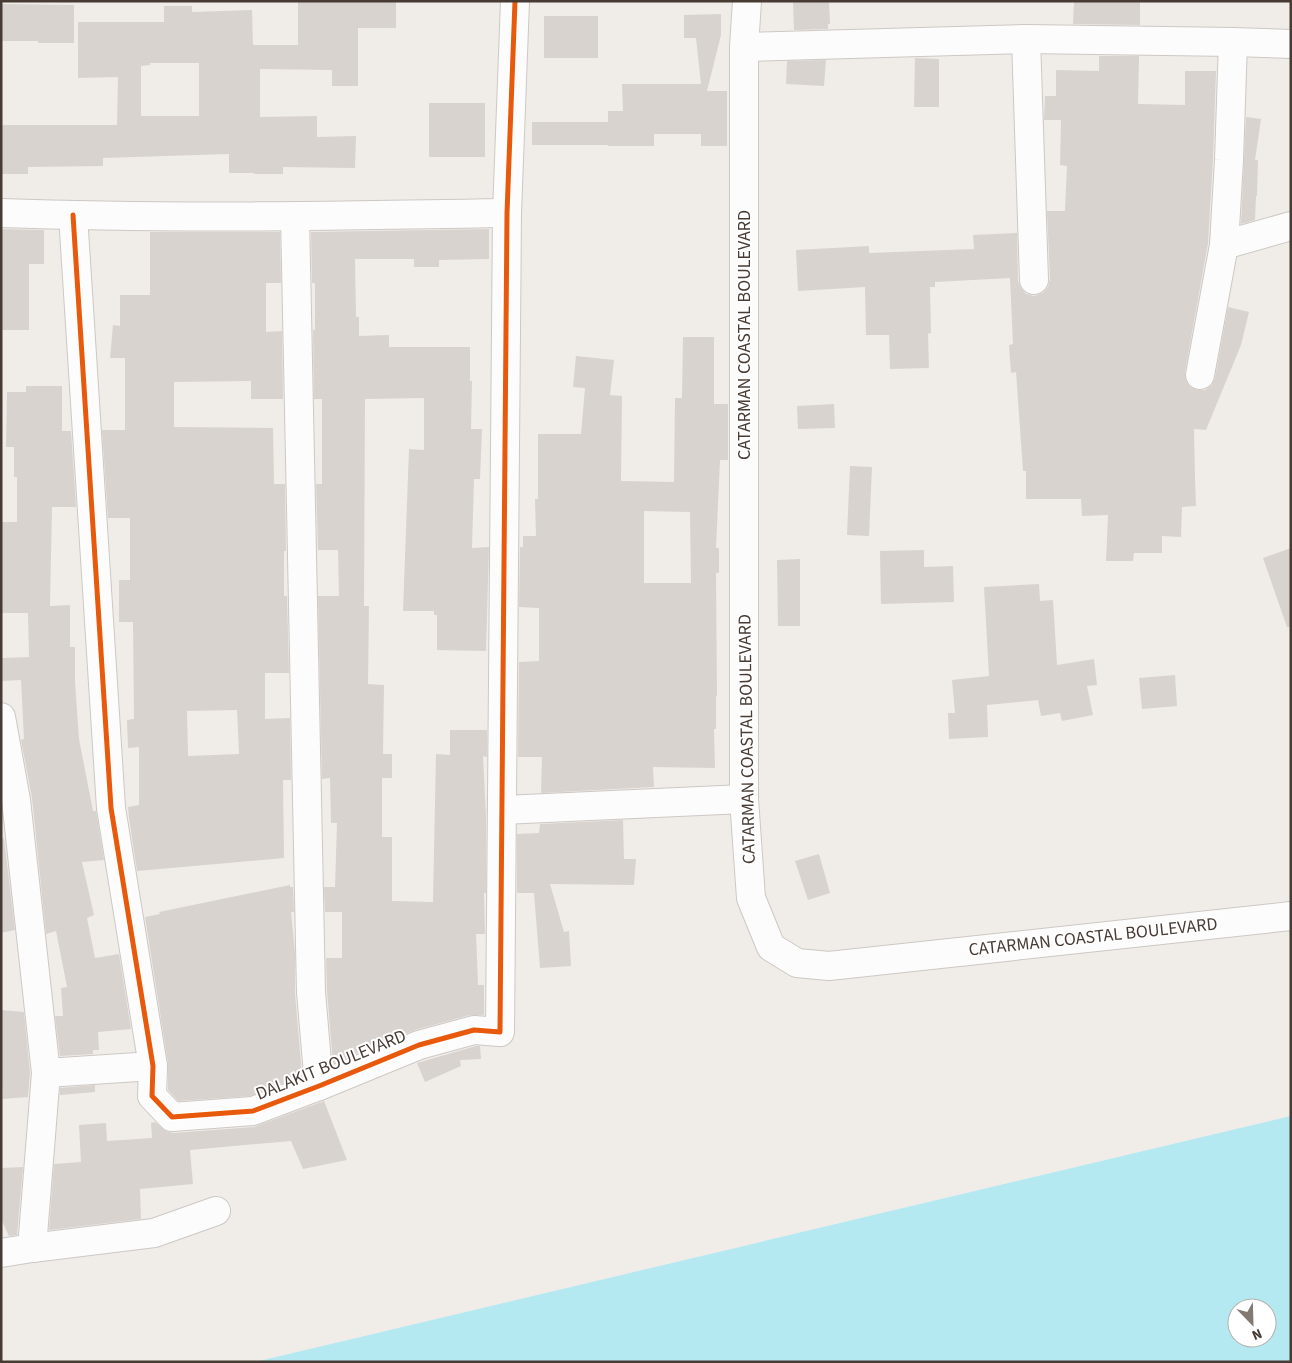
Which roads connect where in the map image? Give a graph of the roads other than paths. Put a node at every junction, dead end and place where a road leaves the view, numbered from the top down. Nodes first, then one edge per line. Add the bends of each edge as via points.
1 (515, 1) edge
2 (747, 1) edge
3 (1026, 39) junction
4 (1233, 42) junction
5 (1291, 44) edge
6 (744, 47) junction
7 (1, 212) edge
8 (507, 213) junction
9 (73, 215) junction
10 (295, 216) junction
11 (1291, 226) edge
12 (1224, 245) junction
13 (1034, 280) dead end
14 (1200, 375) dead end
15 (1, 717) edge
16 (744, 799) junction
17 (502, 810) junction
18 (1291, 916) edge
19 (153, 1066) junction
20 (46, 1073) junction
21 (319, 1086) junction
22 (216, 1211) dead end
23 (32, 1248) junction
24 (1, 1253) edge

1 - 8 street
2 - 6 street, CATARMAN COASTAL BOULEVARD
3 - 4 street
3 - 6 street
3 - 13 street
4 - 5 street
4 - 12 street
6 - 16 street, CATARMAN COASTAL BOULEVARD
7 - 9 street
8 - 10 street
8 - 17 street
9 - 10 street
9 - 19 street via 111,808
10 - 21 street via 310,992
11 - 12 street
12 - 14 street
15 - 20 street via 16,800
16 - 17 street
16 - 18 street, CATARMAN COASTAL BOULEVARD via 751,898 771,947 797,963 830,966
17 - 21 street, DALAKIT BOULEVARD via 500,1032 474,1030 419,1045
19 - 20 street
19 - 21 street, DALAKIT BOULEVARD via 152,1096 172,1116 253,1111
20 - 23 street
22 - 23 street via 154,1233
23 - 24 street

